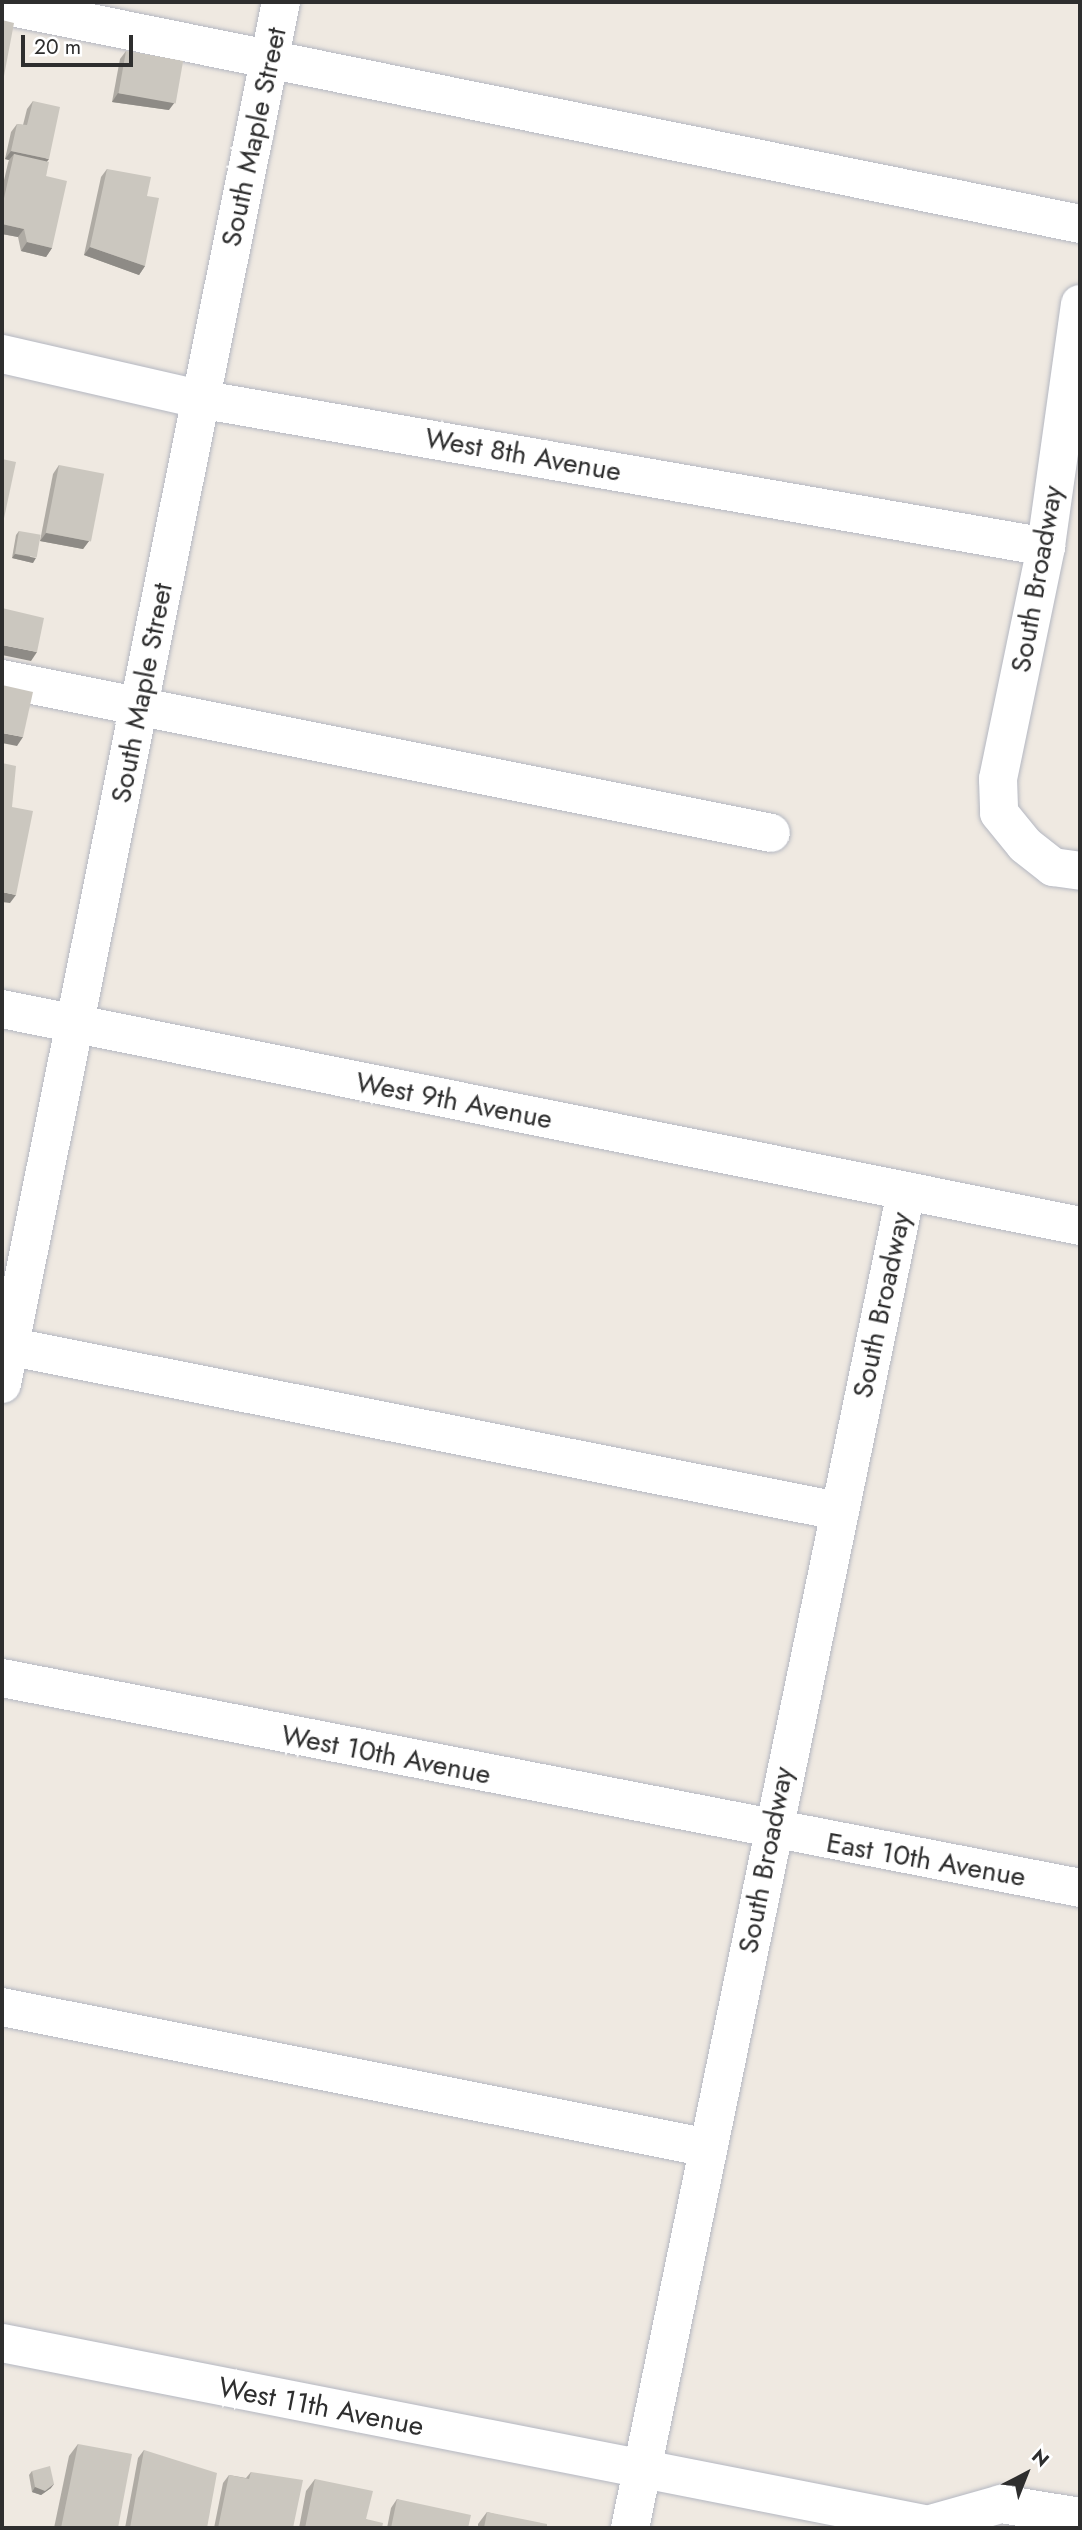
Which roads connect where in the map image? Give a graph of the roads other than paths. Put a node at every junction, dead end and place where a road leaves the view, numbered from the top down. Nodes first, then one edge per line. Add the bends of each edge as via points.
1 (281, 2) edge
2 (2, 5) edge
3 (271, 60) junction
4 (1080, 224) edge
5 (1080, 304) edge
6 (2, 354) edge
7 (199, 399) junction
8 (1046, 547) junction
9 (2, 679) edge
10 (139, 707) junction
11 (771, 833) dead end
12 (1080, 871) edge
13 (2, 1009) edge
14 (76, 1026) junction
15 (906, 1192) junction
16 (1080, 1226) edge
17 (6, 1346) edge
18 (2, 1384) edge
19 (838, 1511) junction
20 (2, 1678) edge
21 (771, 1831) junction
22 (1080, 1888) edge
23 (2, 2007) edge
24 (708, 2148) junction
25 (2, 2343) edge
26 (641, 2472) junction
27 (1080, 2517) edge
28 (939, 2525) edge
29 (630, 2528) edge

1 - 3 street, South Maple Street
2 - 3 street
3 - 4 street
3 - 7 street, South Maple Street
5 - 8 street, South Broadway
6 - 7 street, West 8th Avenue
7 - 8 street, West 8th Avenue
7 - 10 street, South Maple Street
8 - 12 street, South Broadway via 998,779 999,813 1025,845 1053,867
9 - 10 street
10 - 11 street
10 - 14 street, South Maple Street
13 - 14 street, West 9th Avenue
14 - 15 street, West 9th Avenue
14 - 17 street, South Maple Street
15 - 16 street, West 9th Avenue
15 - 19 street, South Broadway
17 - 18 street, South Maple Street
17 - 19 street
19 - 21 street, South Broadway
20 - 21 street, West 10th Avenue
21 - 22 street, East 10th Avenue
21 - 24 street, South Broadway
23 - 24 street
24 - 26 street, South Broadway
25 - 26 street, West 11th Avenue
26 - 28 street, West 11th Avenue
26 - 29 street, South Broadway
27 - 28 street via 1001,2504

